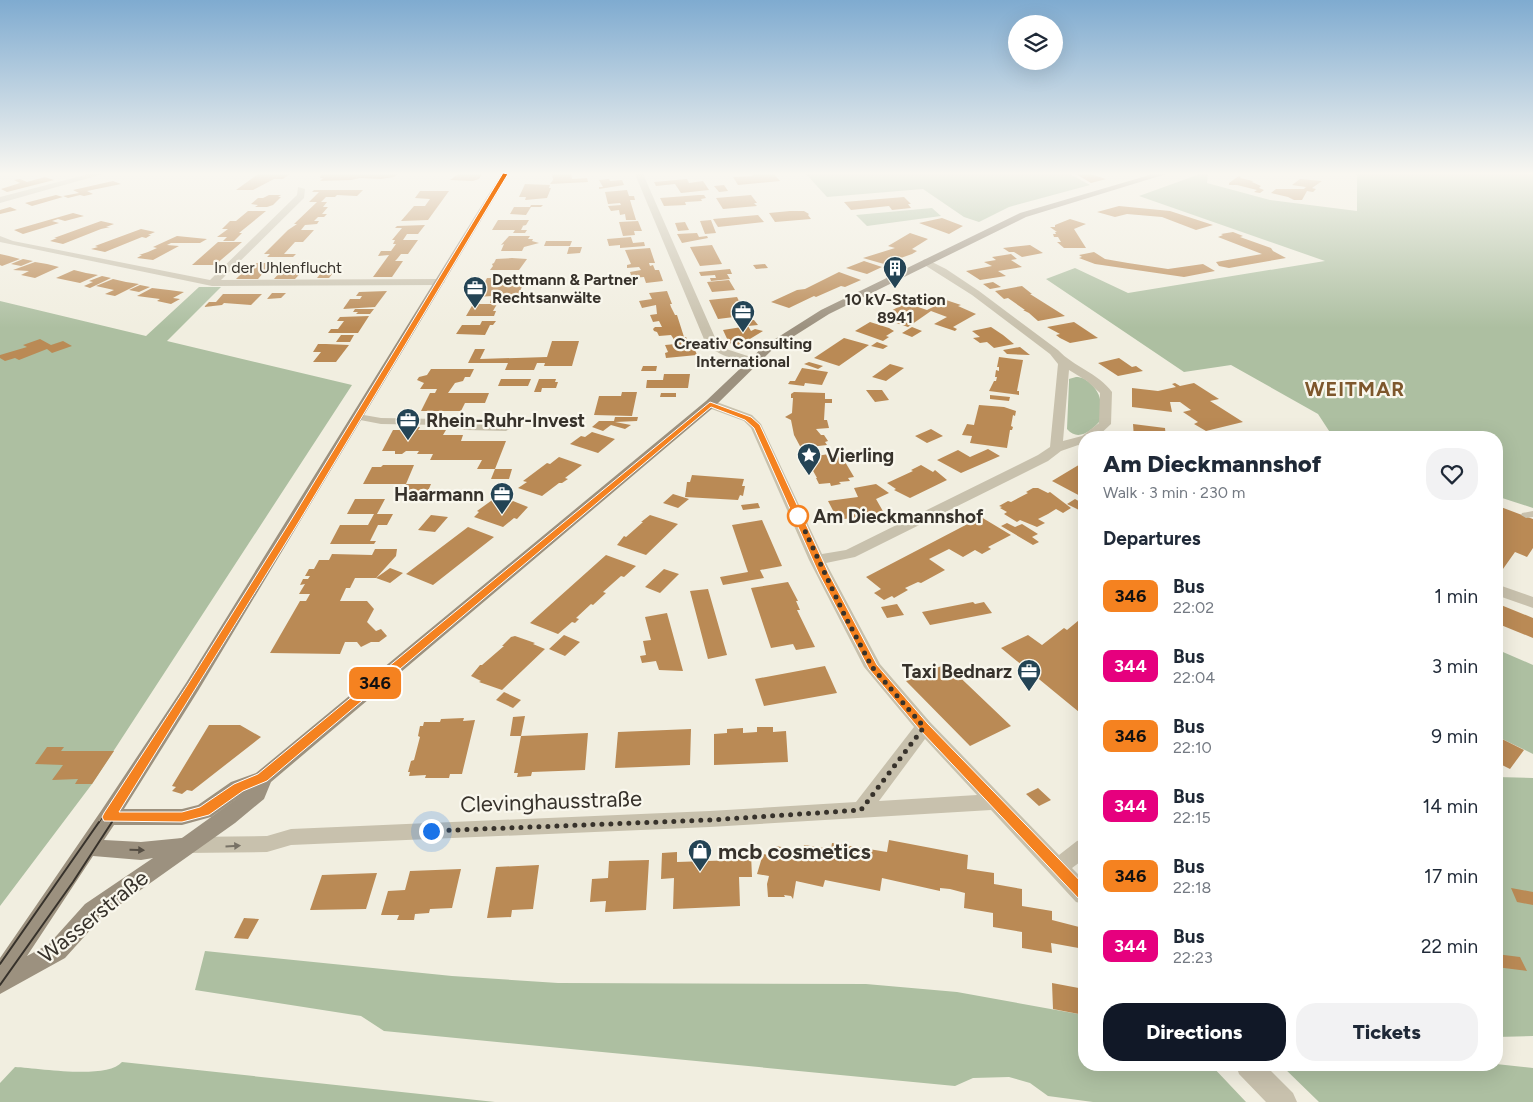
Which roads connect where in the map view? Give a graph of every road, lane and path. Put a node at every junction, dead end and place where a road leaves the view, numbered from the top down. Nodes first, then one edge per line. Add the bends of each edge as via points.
1 (271, 225) edge
2 (474, 225) edge
3 (661, 225) edge
4 (1001, 225) edge
5 (0, 238) edge
6 (926, 262) junction
7 (440, 282) junction
8 (212, 283) junction
9 (753, 361) junction
10 (1064, 362) junction
11 (710, 404) junction
12 (358, 417) junction
13 (506, 428) dead end
14 (1098, 431) edge
15 (1078, 441) edge
16 (1056, 448) junction
17 (818, 560) junction
18 (1503, 592) edge
19 (1533, 603) edge
20 (924, 727) junction
21 (263, 778) junction
22 (996, 802) junction
23 (861, 810) junction
24 (108, 817) junction
25 (185, 846) junction
26 (89, 847) junction
27 (1078, 852) edge
28 (1058, 867) junction
29 (1078, 889) edge
30 (0, 977) edge
31 (0, 983) edge
32 (1254, 1071) edge
33 (1284, 1102) edge

1 - 8 street
2 - 7 main road
3 - 9 street via 712,344 719,350
4 - 6 main road, Wasserstraße
5 - 8 street, In der Uhlenflucht via 11,243
6 - 9 main road, Wasserstraße via 825,312 772,345
6 - 10 street
7 - 8 street, In der Uhlenflucht
7 - 12 main road
9 - 11 main road, Wasserstraße
10 - 14 street via 1095,381 1106,392 1105,424
10 - 16 street
11 - 17 street via 748,418 758,427
11 - 21 main road, Wasserstraße
12 - 13 lane
12 - 24 main road
15 - 16 street
16 - 17 street via 1043,458 850,554
17 - 20 street via 872,667
18 - 19 street
20 - 22 street
20 - 23 street
21 - 24 main road, Wasserstraße via 238,788 204,811 182,817
21 - 25 main road, Wasserstraße via 257,794
22 - 23 street, Clevinghausstraße
22 - 28 street
25 -> 23 street, Clevinghausstraße via 267,844 291,837 710,820
24 - 26 main road
26 -> 25 main road, Wasserstraße via 142,850
25 - 31 main road, Wasserstraße via 93,911 57,951
26 - 30 main road
27 - 28 street
28 - 29 street
32 - 33 street

